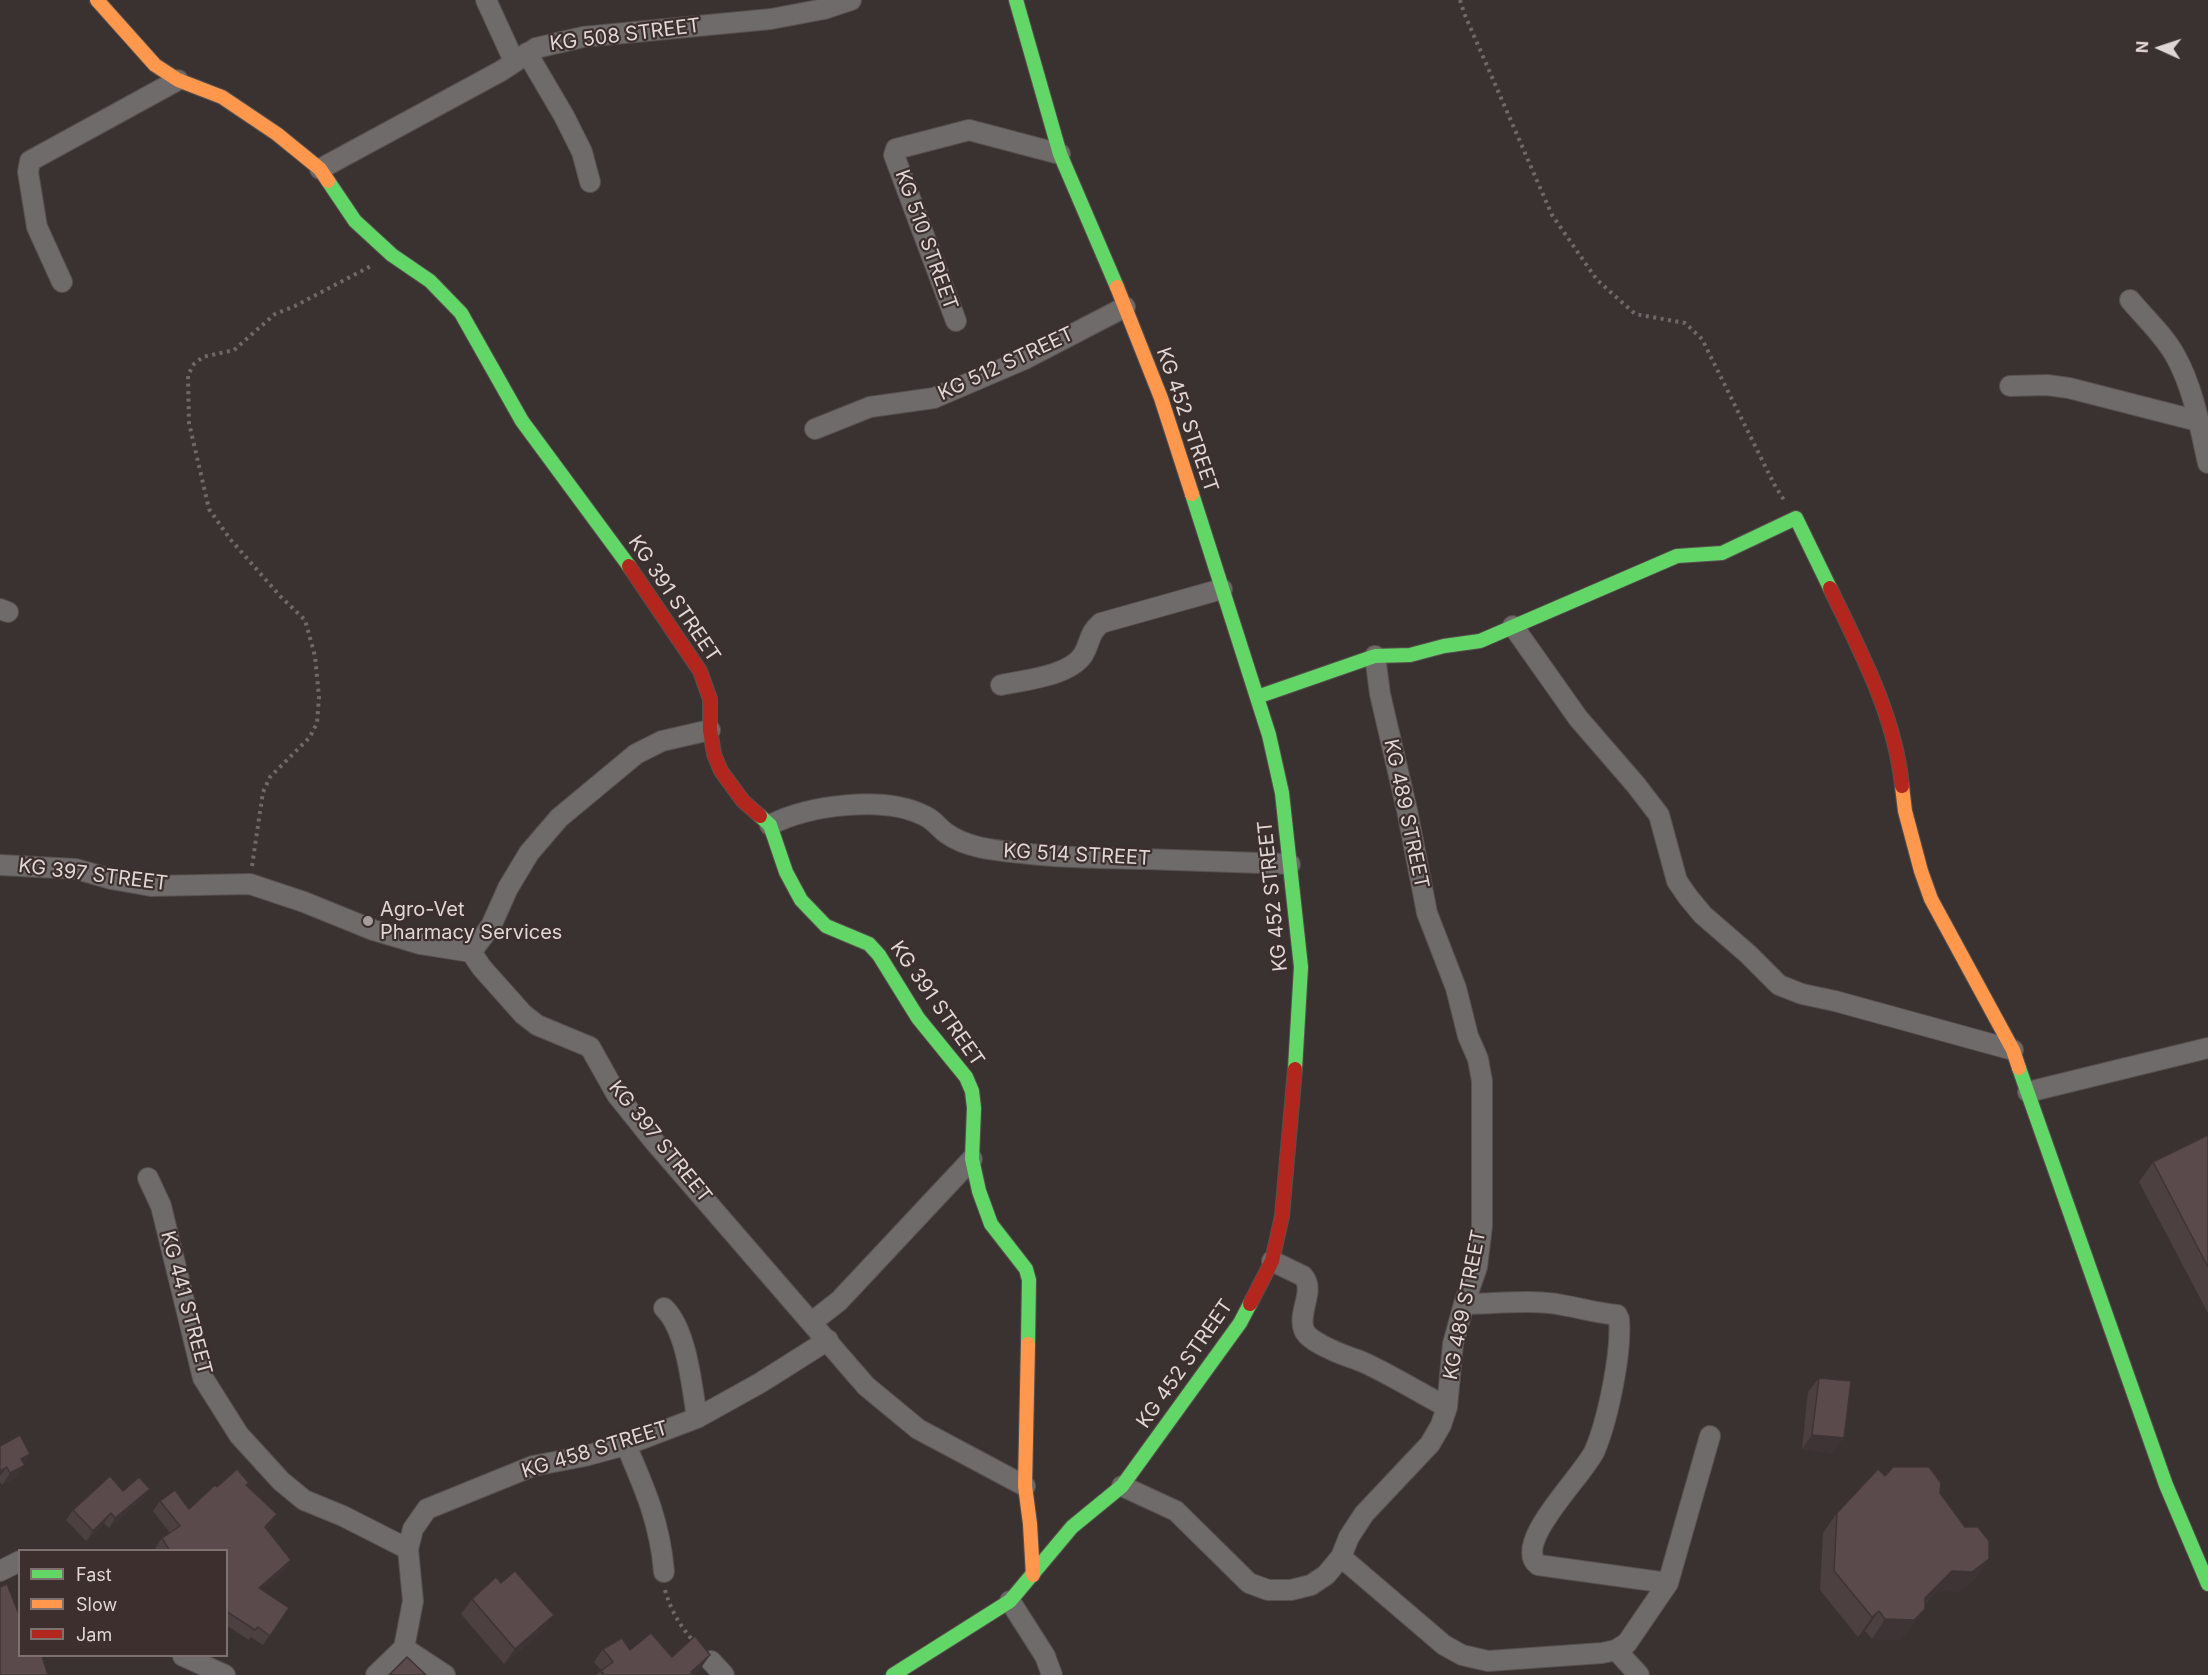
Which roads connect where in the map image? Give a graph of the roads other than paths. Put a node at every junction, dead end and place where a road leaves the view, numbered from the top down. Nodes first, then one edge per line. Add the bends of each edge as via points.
1 (97, 0) edge
2 (486, 0) edge
3 (851, 0) edge
4 (1016, 0) edge
5 (823, 5) edge
6 (520, 57) junction
7 (178, 80) junction
8 (1060, 154) junction
9 (320, 169) junction
10 (590, 182) dead end
11 (62, 282) dead end
12 (2130, 300) dead end
13 (1125, 307) junction
14 (956, 321) dead end
15 (2010, 386) dead end
16 (2198, 421) junction
17 (815, 429) dead end
18 (2208, 463) edge
19 (1222, 589) junction
20 (1513, 627) junction
21 (1376, 656) junction
22 (1001, 685) dead end
23 (1257, 697) junction
24 (710, 730) junction
25 (770, 825) junction
26 (1290, 864) junction
27 (0, 865) edge
28 (471, 952) junction
29 (2208, 1048) edge
30 (2013, 1050) junction
31 (2028, 1092) junction
32 (972, 1159) junction
33 (148, 1178) dead end
34 (1272, 1261) junction
35 (1464, 1304) junction
36 (664, 1308) dead end
37 (812, 1322) junction
38 (828, 1340) junction
39 (1447, 1407) junction
40 (697, 1418) junction
41 (1710, 1436) dead end
42 (626, 1445) junction
43 (1024, 1486) junction
44 (1122, 1486) junction
45 (408, 1549) junction
46 (1341, 1557) junction
47 (18, 1562) edge
48 (0, 1571) edge
49 (664, 1572) road end
50 (1033, 1575) junction
51 (1668, 1583) junction
52 (2208, 1584) edge
53 (1010, 1601) junction
54 (404, 1648) junction
55 (1616, 1650) junction
56 (185, 1657) edge
57 (225, 1675) edge
58 (376, 1675) edge
59 (445, 1675) edge
60 (893, 1675) edge
61 (1052, 1675) edge
62 (1639, 1675) edge

1 - 7 street, KG 391 STREET via 155,65
2 - 6 street
3 - 5 street, KG 508 STREET
4 - 8 street, KG 452 STREET
5 - 6 street, KG 508 STREET via 771,19 583,37 536,48
6 - 9 street, KG 508 STREET
6 - 10 street via 564,116 582,152
7 - 9 street, KG 391 STREET via 222,97
7 - 11 street via 30,161 28,172 37,227
8 - 13 street, KG 452 STREET
8 - 14 street, KG 510 STREET via 969,130 896,149 894,155
9 - 24 street, KG 391 STREET via 355,221 392,255 430,280 461,313 522,421 607,534 700,671 710,699
12 - 16 street via 2176,355
13 - 17 street, KG 512 STREET via 1025,359 934,398 870,406
13 - 19 street, KG 452 STREET via 1161,398
15 - 16 street via 2069,388
16 - 18 street
19 - 22 street via 1101,623 1092,631 1084,654 1073,666
19 - 23 street, KG 452 STREET
20 - 21 street via 1480,641 1410,655
20 - 30 street via 1578,718 1659,815 1677,881 1688,897 1779,985
20 - 30 street via 1677,556 1722,553 1796,518 1874,679 1900,761 1905,811 1930,898
21 - 23 street
21 - 35 street, KG 489 STREET via 1380,694 1428,913 1456,988 1482,1081 1482,1226 1477,1267
23 - 26 street, KG 452 STREET via 1282,793
24 - 25 street, KG 391 STREET via 721,771 742,801
24 - 28 street via 662,741 636,754 559,818 530,852 491,926
25 - 26 street, KG 514 STREET via 826,807 864,804 925,815 960,841 989,849 1054,857
25 - 32 street, KG 391 STREET via 786,872 801,900 826,926 869,944 918,1018 966,1077 974,1108
26 - 34 street, KG 452 STREET via 1301,967 1291,1126 1282,1216
27 - 28 street, KG 397 STREET via 76,869 151,886 250,885 373,930 420,944
28 - 37 street, KG 397 STREET via 523,1014 537,1025 590,1047 617,1095 653,1140
29 - 31 street
30 - 31 street
31 - 52 street via 2166,1485
32 - 37 street via 839,1301
32 - 43 street, KG 391 STREET via 991,1224 1026,1269 1029,1280
33 - 45 street, KG 441 STREET via 161,1206 204,1378 239,1435 304,1500
34 - 39 street via 1306,1280 1303,1318 1309,1336
34 - 44 street, KG 452 STREET via 1240,1323
35 - 39 street, KG 489 STREET via 1454,1344
35 - 51 street via 1542,1303 1617,1315 1620,1326 1615,1375 1596,1448 1553,1507 1530,1552 1538,1565
36 - 40 street via 674,1317 689,1368
37 - 38 street, KG 397 STREET
38 - 40 street, KG 458 STREET
38 - 43 street, KG 397 STREET via 866,1386 918,1429
39 - 46 street, KG 489 STREET via 1430,1444 1364,1514
40 - 42 street, KG 458 STREET
41 - 51 street
42 - 45 street, KG 458 STREET via 533,1466 427,1509 413,1529
42 - 49 street via 653,1508
43 - 50 street, KG 391 STREET
44 - 46 street, KG 489 STREET via 1176,1512 1249,1583 1268,1590 1311,1585
44 - 50 street, KG 452 STREET via 1072,1527
45 - 54 street via 413,1601
46 - 55 street via 1451,1651 1462,1655 1488,1661
47 - 48 street
50 - 53 street, KG 452 STREET
51 - 55 street via 1627,1643
53 - 60 street, KG 452 STREET
53 - 61 street via 1045,1656
54 - 58 street
54 - 59 street
55 - 62 street
56 - 57 street

